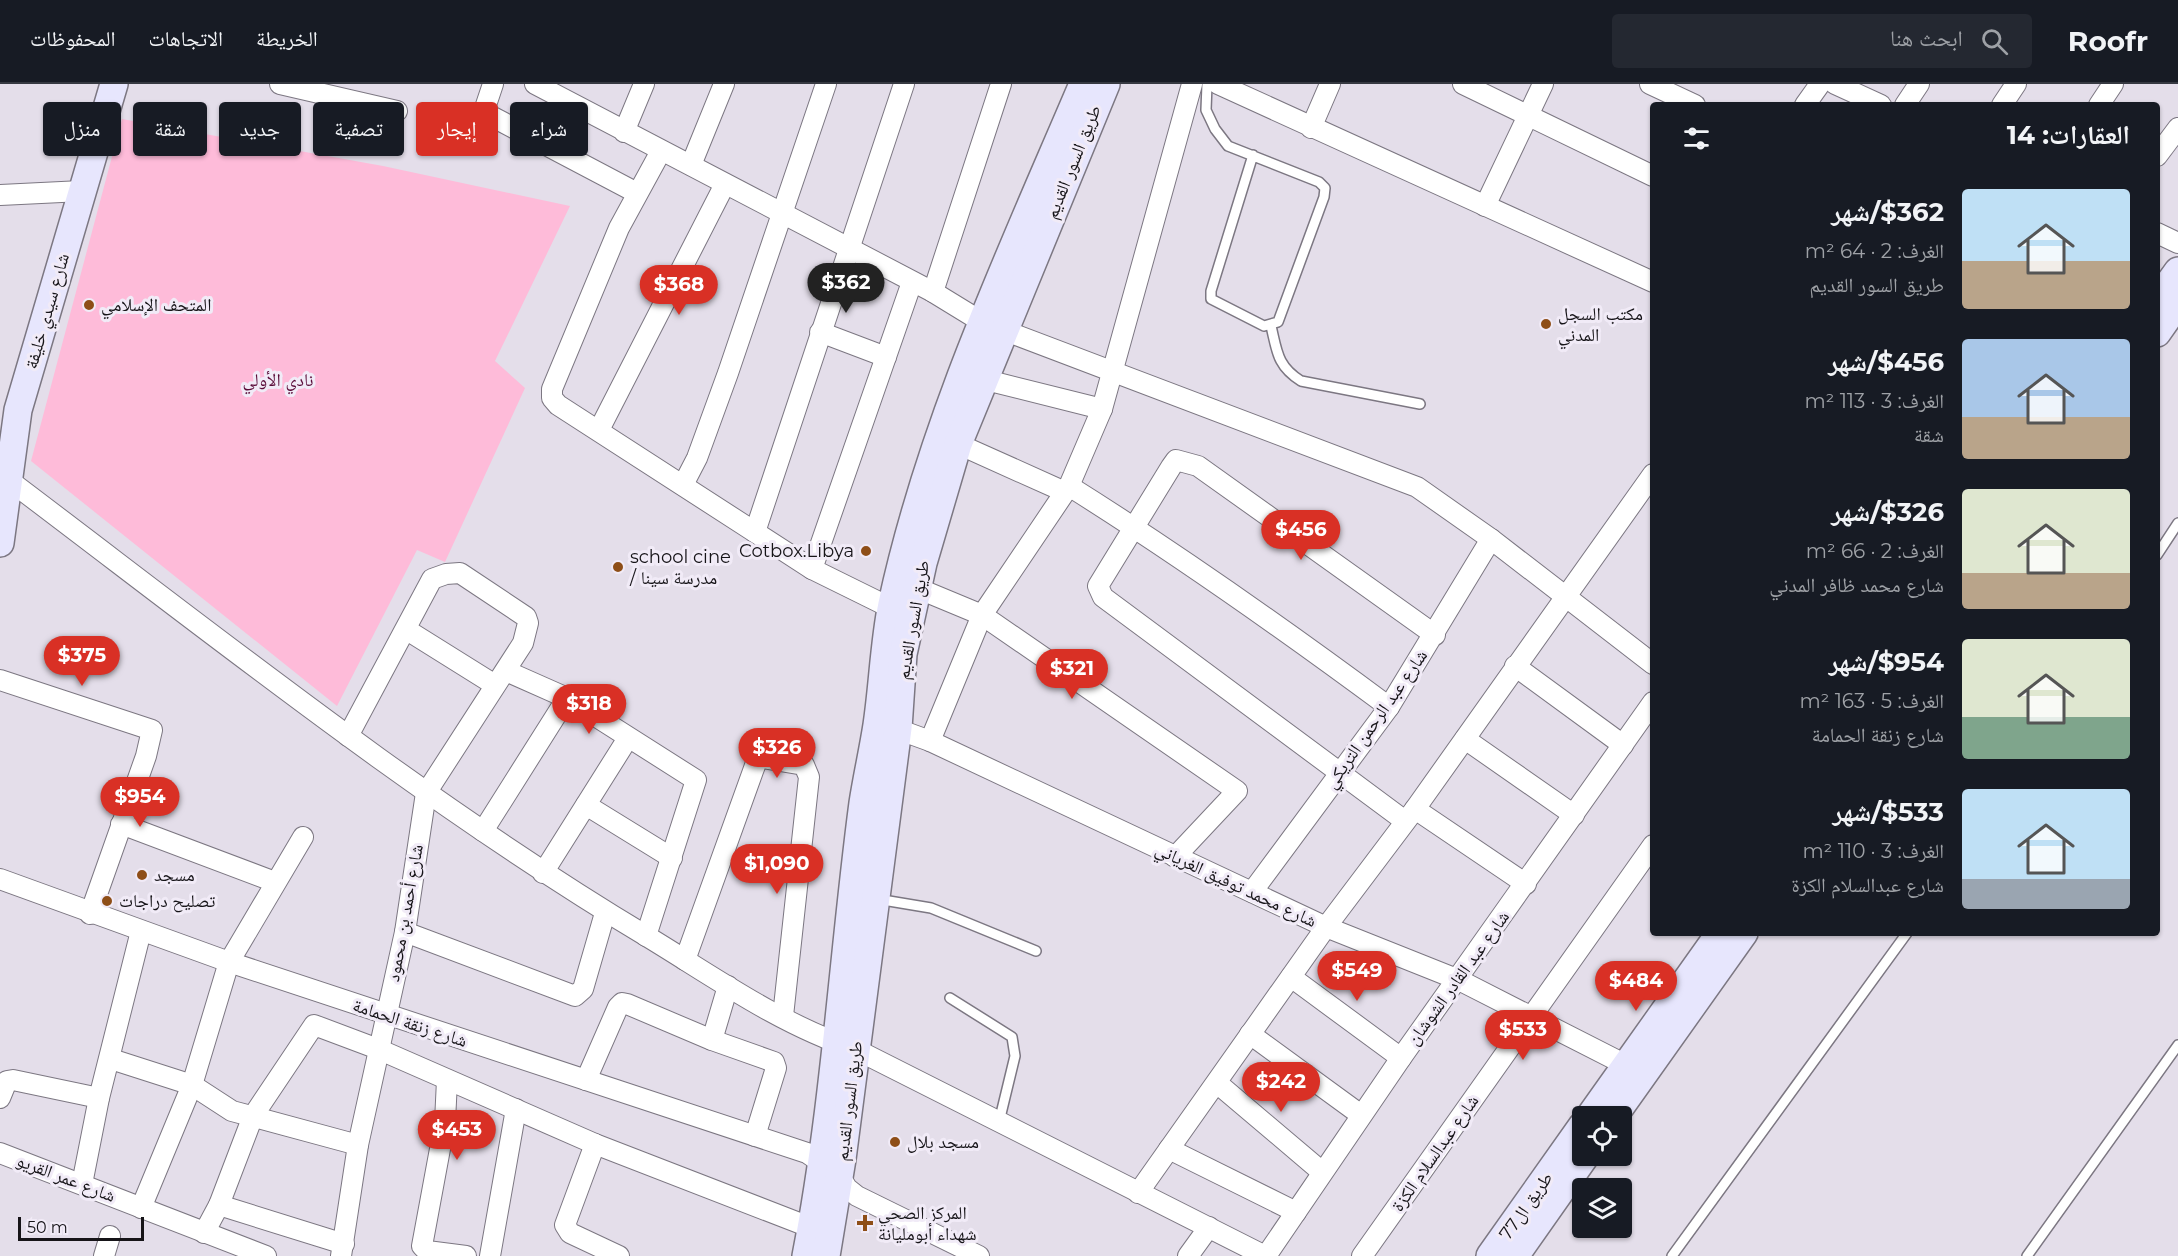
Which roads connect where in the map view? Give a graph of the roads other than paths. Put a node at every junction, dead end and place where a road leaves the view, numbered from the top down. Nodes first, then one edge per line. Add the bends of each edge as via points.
1 (114, 84) edge
2 (280, 84) edge
3 (493, 84) edge
4 (535, 84) edge
5 (644, 84) edge
6 (724, 84) edge
7 (826, 84) edge
8 (904, 84) edge
9 (1001, 84) edge
10 (1083, 84) edge
11 (1106, 84) edge
12 (1192, 84) edge
13 (1207, 84) edge
14 (1218, 84) edge
15 (1330, 84) edge
16 (1463, 84) edge
17 (1543, 84) edge
18 (1650, 84) edge
19 (1821, 84) edge
20 (1835, 84) edge
21 (1919, 84) edge
22 (2016, 84) edge
23 (2113, 84) edge
24 (1242, 89) edge
25 (567, 92) edge
26 (358, 102) edge
27 (1689, 102) edge
28 (1807, 102) edge
29 (1874, 102) edge
30 (1907, 102) edge
31 (2004, 102) edge
32 (2100, 102) edge
33 (1530, 115) junction
34 (1311, 128) junction
35 (2178, 128) edge
36 (624, 132) junction
37 (661, 151) junction
38 (2160, 152) edge
39 (1253, 155) junction
40 (691, 165) junction
41 (1650, 175) edge
42 (725, 184) junction
43 (82, 191) junction
44 (637, 193) junction
45 (0, 195) edge
46 (1485, 206) junction
47 (783, 213) junction
48 (2160, 234) edge
49 (2178, 243) edge
50 (848, 249) junction
51 (2178, 271) edge
52 (1650, 281) edge
53 (912, 282) junction
54 (933, 292) junction
55 (2160, 296) edge
56 (2178, 303) edge
57 (1271, 326) junction
58 (994, 328) junction
59 (2160, 329) edge
60 (820, 332) junction
61 (886, 357) junction
62 (1114, 373) junction
63 (982, 379) junction
64 (1420, 404) dead end
65 (9, 409) edge
66 (1102, 409) junction
67 (599, 430) junction
68 (958, 444) junction
69 (1650, 478) edge
70 (10, 481) junction
71 (683, 485) junction
72 (1067, 489) junction
73 (2178, 523) edge
74 (1134, 527) junction
75 (755, 532) junction
76 (1491, 539) junction
77 (0, 543) edge
78 (2160, 550) edge
79 (812, 569) junction
80 (918, 588) junction
81 (1564, 596) junction
82 (891, 608) junction
83 (982, 615) junction
84 (407, 630) junction
85 (1435, 635) junction
86 (1650, 662) edge
87 (1515, 666) junction
88 (501, 678) junction
89 (0, 680) edge
90 (567, 698) junction
91 (1650, 706) edge
92 (1389, 707) junction
93 (888, 726) junction
94 (348, 736) junction
95 (628, 738) junction
96 (1465, 739) junction
97 (930, 741) junction
98 (1623, 745) junction
99 (1338, 773) junction
100 (426, 793) junction
101 (585, 806) junction
102 (1410, 815) junction
103 (1574, 815) junction
104 (121, 824) junction
105 (483, 831) junction
106 (303, 837) dead end
107 (1650, 848) edge
108 (1175, 857) junction
109 (672, 858) junction
110 (543, 873) junction
111 (0, 879) edge
112 (275, 882) junction
113 (1526, 884) junction
114 (1252, 892) junction
115 (875, 898) junction
116 (605, 913) junction
117 (90, 914) junction
118 (1326, 927) junction
119 (141, 931) junction
120 (405, 932) junction
121 (646, 936) junction
122 (1719, 936) edge
123 (1741, 936) edge
124 (1905, 936) edge
125 (1036, 951) dead end
126 (685, 960) junction
127 (229, 962) junction
128 (1704, 973) junction
129 (1291, 977) junction
130 (1459, 980) junction
131 (728, 986) junction
132 (950, 998) dead end
133 (386, 1015) junction
134 (783, 1016) junction
135 (1531, 1017) junction
136 (1250, 1034) junction
137 (712, 1040) junction
138 (2178, 1045) edge
139 (846, 1046) junction
140 (378, 1049) junction
141 (1401, 1058) junction
142 (111, 1059) junction
143 (1626, 1065) junction
144 (447, 1080) junction
145 (586, 1080) junction
146 (1217, 1083) junction
147 (192, 1085) junction
148 (0, 1098) edge
149 (99, 1098) junction
150 (1597, 1106) edge
151 (1620, 1106) edge
152 (516, 1109) junction
153 (1361, 1115) junction
154 (253, 1116) junction
155 (999, 1122) junction
156 (755, 1136) junction
157 (1572, 1140) edge
158 (595, 1144) junction
159 (358, 1145) junction
160 (1169, 1149) junction
161 (1, 1159) edge
162 (1578, 1166) edge
163 (830, 1169) junction
164 (1322, 1172) junction
165 (82, 1184) junction
166 (1138, 1193) junction
167 (219, 1205) junction
168 (141, 1208) junction
169 (1296, 1212) junction
170 (1209, 1227) junction
171 (812, 1228) junction
172 (204, 1233) junction
173 (110, 1236) dead end
174 (343, 1250) edge
175 (104, 1256) edge
176 (266, 1256) edge
177 (466, 1256) edge
178 (490, 1256) edge
179 (619, 1256) edge
180 (806, 1256) edge
181 (826, 1256) edge
182 (979, 1256) edge
183 (1188, 1256) edge
184 (1265, 1256) edge
185 (1362, 1256) edge
186 (1490, 1256) edge
187 (1515, 1256) edge
188 (1672, 1256) edge
189 (2027, 1256) edge

1 - 43 main road, شارع سيدي خليفة
2 - 26 street
3 - 44 street via 485,108 491,116
4 - 25 street
5 - 36 street
6 - 40 street
7 - 47 street
8 - 50 street
9 - 54 street
10 - 58 main road, طريق السور القديم
11 - 58 main road, طريق السور القديم
12 - 62 street
13 - 39 lane via 1206,110 1215,129 1228,146
14 - 24 street
15 - 34 street
16 - 33 street
17 - 33 street
18 - 27 street
19 - 28 street
20 - 29 street
21 - 30 street
22 - 31 street
23 - 32 street
24 - 34 street
25 - 36 street
33 - 41 street
33 - 46 street
34 - 46 street
35 - 38 street
36 - 37 street
37 - 40 street
37 - 44 street
39 - 57 lane via 1211,299
39 - 57 lane via 1325,188 1278,322
40 - 42 street
42 - 47 street
42 - 67 street
43 - 45 street
43 - 65 main road, شارع سيدي خليفة
44 - 67 street via 552,389 552,398 558,405
46 - 52 street
47 - 50 street
47 - 71 street via 697,459
48 - 49 street
50 - 53 street
50 - 60 street
51 - 55 main road
53 - 54 street
53 - 61 street
54 - 58 street
56 - 59 main road
57 - 64 lane via 1280,363 1301,381
58 - 62 street
58 - 63 main road, طريق السور القديم
58 - 82 main road, طريق السور القديم via 935,452
60 - 61 street
60 - 75 street
61 - 79 street
62 - 66 street
62 - 76 street via 1417,487
63 - 66 street
63 - 68 main road, طريق السور القديم
65 - 70 main road, شارع سيدي خليفة
66 - 72 street
67 - 71 street
68 - 72 street
68 - 80 main road, طريق السور القديم
69 - 81 street
70 - 77 main road, شارع سيدي خليفة
70 - 94 street
71 - 75 street
72 - 74 street
72 - 83 street
73 - 78 lane
74 - 85 street via 1176,460 1183,460 1208,473
74 - 92 street via 1274,622
74 - 99 street via 1098,586 1103,597
75 - 79 street
76 - 81 street
76 - 85 street, شارع عبد الرحمن التريكي
79 - 82 street
80 - 83 street
80 - 93 main road, طريق السور القديم
81 - 86 street
81 - 87 street
82 - 93 main road, طريق السور القديم
83 - 97 street
83 - 108 street via 1237,791
84 - 88 street
84 - 88 street, شارع أحمد بن محمود via 432,579 460,573 526,617 527,632
84 - 94 street
85 - 92 street, شارع عبد الرحمن التريكي
87 - 96 street
87 - 98 street
88 - 90 street
88 - 100 street, شارع أحمد بن محمود
89 - 104 street via 152,730
90 - 95 street
90 - 105 street
91 - 98 street, شارع عبد القادر الشوشان
92 - 99 street, شارع عبد الرحمن التريكي
93 - 97 street, شارع محمد توفيق الغرياني
93 - 115 main road, طريق السور القديم
93 - 139 main road, طريق السور القديم via 864,801
94 - 100 street
95 - 101 street
95 - 109 street via 696,780
96 - 102 street
96 - 103 street
97 - 108 street, شارع محمد توفيق الغرياني
98 - 103 street, شارع عبد القادر الشوشان
99 - 102 street
99 - 114 street, شارع عبد الرحمن التريكي
100 - 105 street
100 - 120 street, شارع أحمد بن محمود
101 - 109 street
101 - 110 street
102 - 113 street
102 - 118 street
103 - 113 street, شارع عبد القادر الشوشان
104 - 112 street
104 - 117 street
105 - 110 street
106 - 112 street
107 - 135 street, شارع عبدالسلام الكزة
108 - 114 street, شارع محمد توفيق الغرياني
109 - 121 street
110 - 116 street
111 - 117 street, شارع زنقة الحمامة
112 - 127 street
113 - 130 street, شارع عبد القادر الشوشان
114 - 118 street, شارع محمد توفيق الغرياني
115 - 125 lane via 931,908
115 - 139 main road, طريق السور القديم
116 - 120 street via 584,989 575,996
116 - 121 street
117 - 119 street, شارع زنقة الحمامة
118 - 129 street
118 - 130 street, شارع محمد توفيق الغرياني
119 - 127 street, شارع زنقة الحمامة
119 - 142 street
120 - 133 street, شارع أحمد بن محمود
121 - 126 street
122 - 128 main road
123 - 128 main road
124 - 188 lane
126 - 131 street
126 - 134 street via 757,760 804,765 808,777
127 - 133 street, شارع زنقة الحمامة
127 - 147 street
128 - 143 main road
128 - 151 main road
129 - 136 street
129 - 141 street
130 - 135 street, شارع محمد توفيق الغرياني
130 - 141 street, شارع عبد القادر الشوشان
131 - 134 street
131 - 137 street
132 - 155 lane via 1012,1037 1015,1056
133 - 140 street, شارع أحمد بن محمود
133 - 145 street, شارع زنقة الحمامة
134 - 139 street
135 - 143 street, شارع محمد توفيق الغرياني
135 - 185 street, شارع عبدالسلام الكزة
136 - 146 street
136 - 153 street
137 - 145 street via 622,1003
137 - 156 street via 774,1062 776,1068
138 - 189 lane
139 - 155 street
139 - 163 main road, طريق السور القديم
140 - 144 street
140 - 154 street via 317,1025 310,1026
140 - 159 street, شارع أحمد بن محمود
141 - 153 street, شارع عبد القادر الشوشان
142 - 147 street
142 - 149 street
143 - 150 main road
144 - 152 street
144 - 177 street via 445,1122 422,1246 427,1251
145 - 156 street, شارع زنقة الحمامة
146 - 160 street
146 - 164 street
147 - 154 street via 232,1111
147 - 168 street
148 - 149 street via 3,1086 13,1080
149 - 165 street
152 - 158 street
152 - 178 street
153 - 164 street, شارع عبد القادر الشوشان
154 - 159 street
154 - 167 street
155 - 166 street via 1034,1132
156 - 163 street, شارع زنقة الحمامة via 807,1153
157 - 186 main road, طريق ال77
158 - 171 street
158 - 179 street via 565,1225 570,1233
159 - 174 street, شارع أحمد بن محمود
160 - 166 street
160 - 169 street
161 - 165 street, شارع عمر القريو
162 - 187 main road, طريق ال77
163 - 171 main road, طريق السور القديم
163 - 181 main road, طريق السور القديم
163 - 182 street via 856,1196
164 - 169 street, شارع عبد القادر الشوشان
165 - 168 street, شارع عمر القريو
166 - 170 street
167 - 172 street
167 - 174 street
168 - 172 street, شارع عمر القريو
169 - 184 street, شارع عبد القادر الشوشان
170 - 183 street
170 - 184 street
171 - 180 main road, طريق السور القديم
172 - 176 street, شارع عمر القريو
173 - 175 street

